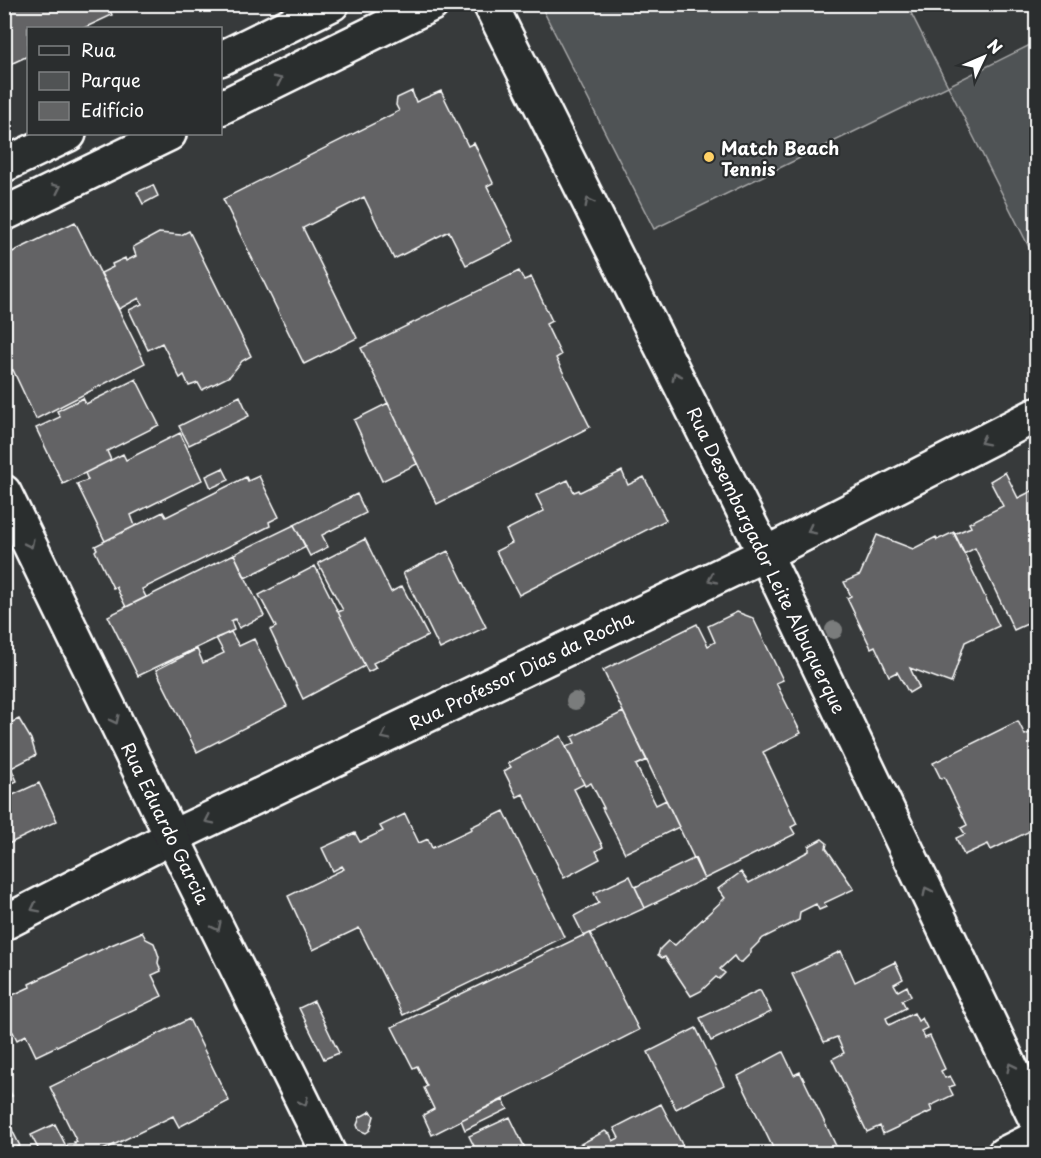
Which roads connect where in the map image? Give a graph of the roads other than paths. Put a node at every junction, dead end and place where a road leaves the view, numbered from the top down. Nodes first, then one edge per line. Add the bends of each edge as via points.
1 (332, 4) edge
2 (432, 4) edge
3 (490, 4) edge
4 (222, 58) edge
5 (222, 107) edge
6 (67, 135) edge
7 (167, 135) edge
8 (4, 165) edge
9 (4, 214) edge
10 (1036, 415) edge
11 (4, 492) edge
12 (765, 554) junction
13 (172, 837) junction
14 (4, 923) edge
15 (1036, 1120) edge
16 (1036, 1138) edge
17 (329, 1154) edge
18 (1004, 1154) edge

1 - 4 street
5 -> 2 street
12 -> 3 street, Rua Desembargador Leite Albuquerque
6 - 8 street
9 -> 7 street
10 -> 12 street, Rua Professor Dias da Rocha
11 -> 13 street, Rua Eduardo Garcia
12 -> 13 street, Rua Professor Dias da Rocha
15 -> 12 street, Rua Desembargador Leite Albuquerque
13 -> 14 street, Rua Professor Dias da Rocha
13 -> 17 street, Rua Eduardo Garcia
16 - 18 street

